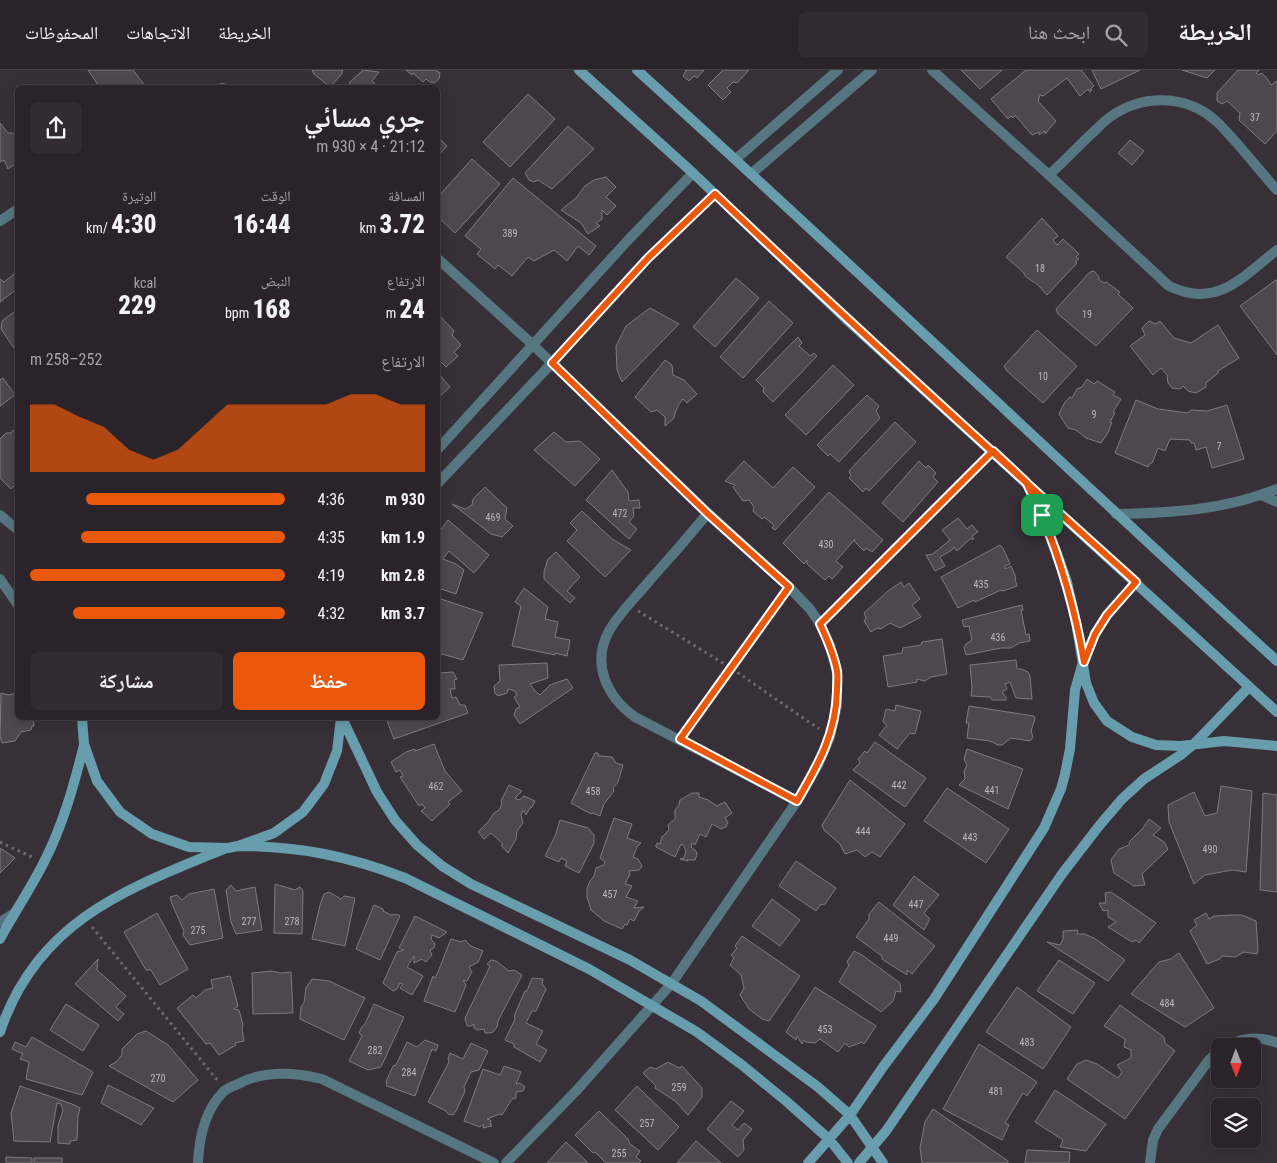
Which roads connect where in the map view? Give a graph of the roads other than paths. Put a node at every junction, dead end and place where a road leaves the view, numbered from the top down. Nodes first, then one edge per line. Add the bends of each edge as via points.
1 (579, 70) edge
2 (637, 70) edge
3 (838, 70) edge
4 (872, 70) edge
5 (932, 70) edge
6 (736, 159) junction
7 (693, 173) junction
8 (751, 174) junction
9 (1049, 175) junction
10 (1277, 190) edge
11 (715, 194) junction
12 (15, 211) edge
13 (0, 221) edge
14 (1277, 250) edge
15 (440, 261) edge
16 (532, 344) junction
17 (552, 363) junction
18 (440, 447) edge
19 (440, 482) edge
20 (1026, 482) junction
21 (1277, 489) edge
22 (1261, 495) junction
23 (1277, 502) edge
24 (708, 514) junction
25 (1116, 514) junction
26 (0, 515) edge
27 (15, 528) edge
28 (0, 579) edge
29 (1136, 582) junction
30 (15, 602) edge
31 (1084, 662) junction
32 (1277, 662) edge
33 (1249, 686) junction
34 (1277, 712) edge
35 (82, 720) edge
36 (342, 720) edge
37 (343, 720) edge
38 (84, 744) junction
39 (1194, 744) junction
40 (1277, 746) edge
41 (797, 801) junction
42 (233, 847) junction
43 (13, 914) junction
44 (0, 922) edge
45 (0, 939) edge
46 (672, 983) junction
47 (653, 1006) junction
48 (0, 1032) edge
49 (1261, 1039) edge
50 (1277, 1043) edge
51 (1211, 1058) edge
52 (850, 1115) junction
53 (829, 1139) junction
54 (873, 1147) junction
55 (198, 1163) edge
56 (494, 1163) edge
57 (506, 1163) edge
58 (808, 1163) edge
59 (848, 1163) edge
60 (859, 1163) edge
61 (883, 1163) edge
62 (1150, 1163) edge

1 - 7 street
2 - 6 street
3 - 6 street
4 - 8 street
5 - 9 street
6 - 8 street
7 - 11 street
7 - 16 street
8 - 25 street
9 - 10 street via 1109,118 1123,109 1138,102 1171,100 1202,111 1216,121
9 - 14 street via 1158,277 1182,293 1204,295 1225,289
11 - 17 street via 648,258
11 - 20 street via 846,319
12 - 13 street
15 - 16 street
16 - 17 street
16 - 18 street
17 - 19 street
17 - 24 street
20 - 29 street
20 - 31 street via 1067,582
21 - 22 street
22 - 23 street
22 - 25 street via 1192,511
24 - 41 street via 810,609 830,645 837,673 837,705 830,736 818,765
24 - 41 street via 609,631 603,647 604,679 611,694 635,717
25 - 32 street
26 - 27 street
28 - 30 street
29 - 31 street via 1107,615
29 - 33 street
31 - 39 street via 1086,683 1094,704 1107,721 1144,742 1168,746
31 - 52 street via 1075,690 1065,774 1044,828 934,999
33 - 34 street
33 - 39 street
35 - 38 street
36 - 42 street via 337,751 324,784 303,812 274,833
37 - 46 street via 377,792 395,820 442,866 471,884
38 - 42 street via 97,781 120,812 152,834 189,847
38 - 43 street via 68,805 44,862
39 - 40 street via 1224,742
39 - 54 street via 1144,779 1122,799 1084,844
41 - 46 street
42 - 47 street via 311,851 382,869 589,969
42 - 48 street via 146,881 84,917 42,956 12,1001
43 - 44 street
43 - 45 street
46 - 47 street
46 - 52 street via 764,1046
47 - 53 street via 697,1032 742,1065
47 - 57 street
49 - 50 street
51 - 62 street via 1158,1129
52 - 53 street
52 - 54 street
53 - 58 street
53 - 59 street
54 - 60 street
54 - 61 street
55 - 56 street via 203,1127 225,1090 243,1081 282,1073 322,1079

